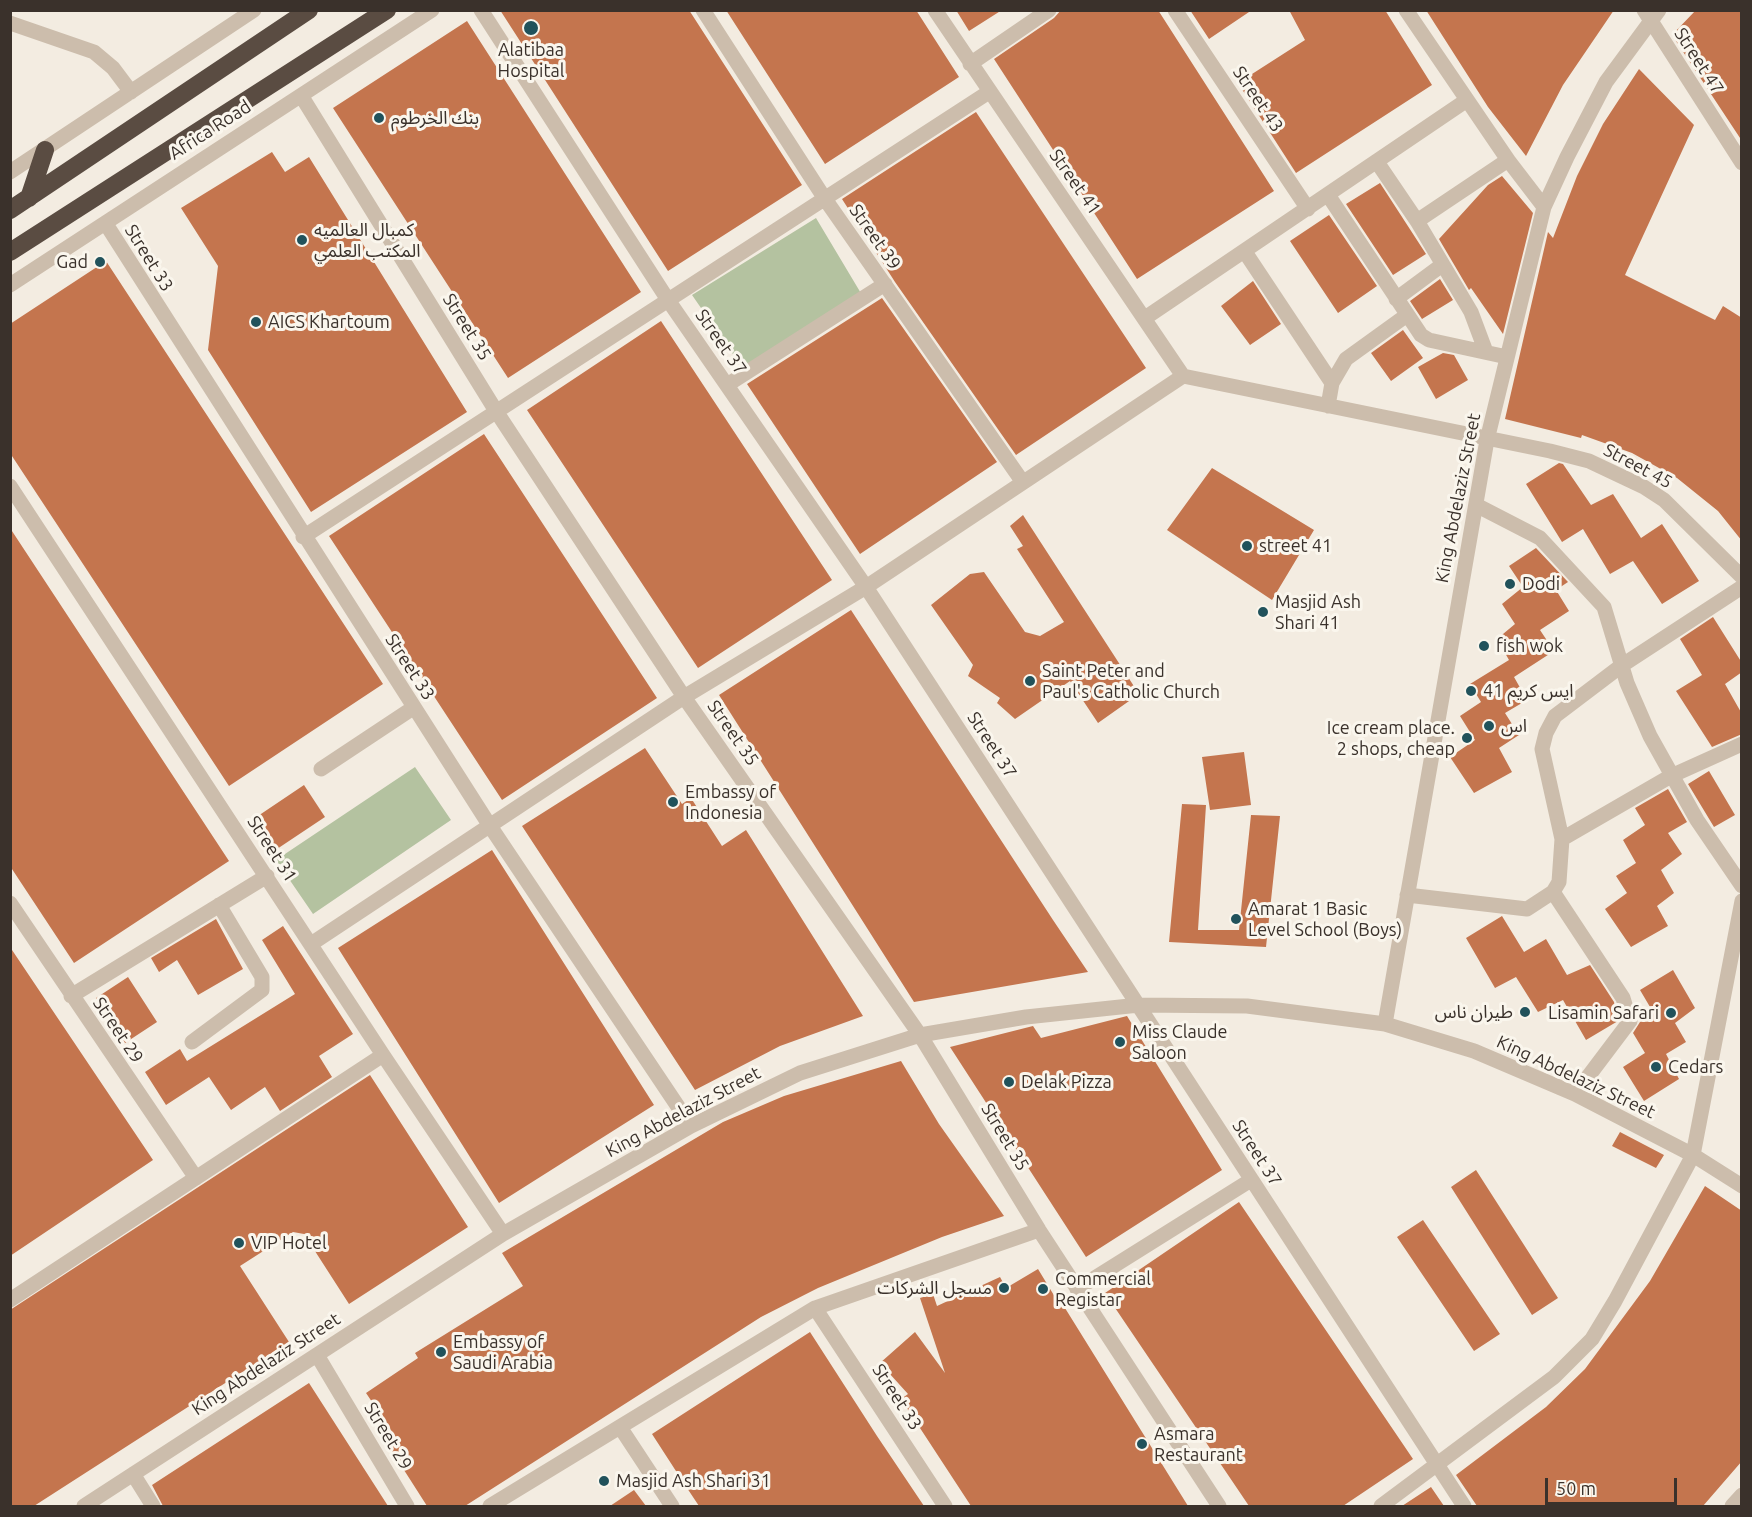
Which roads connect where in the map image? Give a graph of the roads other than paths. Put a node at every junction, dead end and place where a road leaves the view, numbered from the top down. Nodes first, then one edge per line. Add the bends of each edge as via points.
1 (254, 10) edge
2 (309, 10) edge
3 (387, 10) edge
4 (432, 10) edge
5 (481, 10) edge
6 (703, 10) edge
7 (936, 10) edge
8 (1049, 10) edge
9 (1175, 10) edge
10 (1406, 10) edge
11 (1651, 14) edge
12 (10, 23) edge
13 (970, 64) junction
14 (131, 92) junction
15 (989, 92) junction
16 (302, 96) junction
17 (1467, 100) junction
18 (45, 150) junction
19 (1508, 160) junction
20 (1377, 162) junction
21 (1742, 163) edge
22 (10, 172) edge
23 (1328, 195) junction
24 (29, 198) junction
25 (825, 199) junction
26 (1544, 207) junction
27 (1308, 209) junction
28 (10, 210) edge
29 (1417, 221) junction
30 (106, 224) junction
31 (10, 252) edge
32 (1245, 252) junction
33 (1442, 265) junction
34 (885, 284) junction
35 (10, 285) edge
36 (1396, 298) junction
37 (668, 300) junction
38 (1407, 315) junction
39 (1145, 318) junction
40 (1486, 352) junction
41 (1507, 357) junction
42 (1183, 376) junction
43 (1332, 383) junction
44 (727, 385) junction
45 (1328, 406) junction
46 (496, 411) junction
47 (1487, 440) junction
48 (1022, 481) junction
49 (10, 486) edge
50 (1476, 505) junction
51 (303, 537) junction
52 (1742, 578) edge
53 (866, 587) junction
54 (1742, 587) edge
55 (1621, 666) junction
56 (684, 697) junction
57 (413, 708) junction
58 (1742, 744) edge
59 (321, 769) dead end
60 (1671, 776) junction
61 (490, 826) junction
62 (1562, 839) junction
63 (267, 876) junction
64 (1742, 886) edge
65 (1553, 892) junction
66 (1407, 896) junction
67 (1742, 901) edge
68 (10, 903) edge
69 (219, 905) junction
70 (311, 944) junction
71 (71, 996) junction
72 (1139, 1005) junction
73 (1385, 1024) junction
74 (920, 1035) junction
75 (192, 1042) dead end
76 (383, 1055) junction
77 (1575, 1094) junction
78 (691, 1126) junction
79 (1693, 1155) junction
80 (196, 1178) junction
81 (1251, 1180) junction
82 (1742, 1186) edge
83 (1039, 1230) junction
84 (503, 1234) junction
85 (1077, 1289) junction
86 (10, 1300) edge
87 (815, 1308) junction
88 (317, 1355) junction
89 (620, 1427) junction
90 (1437, 1465) junction
91 (133, 1474) junction
92 (1742, 1495) edge
93 (84, 1506) edge
94 (153, 1506) edge
95 (407, 1506) edge
96 (490, 1506) edge
97 (672, 1506) edge
98 (945, 1506) edge
99 (1219, 1506) edge
100 (1381, 1506) edge
101 (1464, 1506) edge
102 (1732, 1506) edge

1 - 14 street
2 - 24 highway
3 - 31 highway, Africa Road
4 - 16 street, Africa Road
5 - 37 street, Street 37
6 - 25 street, Street 39
7 - 13 street, Street 41
8 - 13 street
9 - 27 street, Street 43
10 - 17 street
11 - 21 street, Street 47
11 - 26 street, King Abdelaziz Street via 1606,82
12 - 14 street via 94,52 113,68
13 - 15 street, Street 41
14 - 18 street
15 - 25 street
15 - 39 street, Street 41
16 - 30 street, Africa Road
16 - 46 street, Street 35
17 - 19 street
17 - 20 street
18 - 22 street
18 - 24 highway
19 - 26 street
19 - 29 street
20 - 23 street
20 - 29 street
23 - 27 street
23 - 36 street
24 - 28 highway
25 - 34 street, Street 39
25 - 37 street
26 - 41 street, King Abdelaziz Street
27 - 32 street
29 - 33 street
30 - 35 street, Africa Road
30 - 51 street, Street 33
32 - 39 street
32 - 43 street
33 - 36 street
33 - 40 street via 1471,312
34 - 44 street
34 - 48 street, Street 39
36 - 38 street
37 - 44 street, Street 37
37 - 46 street
38 - 40 street via 1429,340
38 - 43 street via 1346,359
39 - 42 street, Street 41
40 - 41 street
41 - 47 street, King Abdelaziz Street
42 - 45 street, Street 45
42 - 48 street
43 - 45 street
44 - 53 street, Street 37
45 - 47 street, Street 45
46 - 51 street
46 - 56 street, Street 35
47 - 50 street, King Abdelaziz Street
47 - 52 street, Street 45 via 1589,461 1644,487 1664,500
48 - 53 street
49 - 63 street, Street 31
50 - 55 street via 1540,538 1597,598 1608,617
50 - 66 street, King Abdelaziz Street
51 - 57 street, Street 33
53 - 56 street
53 - 72 street, Street 37
54 - 55 street
55 - 60 street
55 - 62 street via 1555,716 1546,733 1542,749
56 - 61 street
56 - 74 street, Street 35
57 - 59 street
57 - 61 street, Street 33
58 - 60 street
60 - 62 street
60 - 64 street
61 - 70 street
61 - 78 street, Street 33
62 - 65 street via 1559,882
63 - 69 street
63 - 70 street, Street 31
65 - 66 street via 1527,909
65 - 77 street via 1623,998 1630,1021
66 - 73 street, King Abdelaziz Street
67 - 79 street
68 - 71 street, Street 29
69 - 71 street
69 - 75 street via 262,977 262,990
70 - 76 street, Street 31
71 - 80 street, Street 29
72 - 73 street, King Abdelaziz Street via 1247,1006
72 - 74 street, King Abdelaziz Street via 1026,1017
72 - 81 street, Street 37
73 - 77 street, King Abdelaziz Street via 1473,1051
74 - 78 street, King Abdelaziz Street via 800,1073
74 - 83 street, Street 35
76 - 80 street
76 - 84 street, Street 31
77 - 79 street, King Abdelaziz Street
78 - 84 street, King Abdelaziz Street
79 - 82 street, King Abdelaziz Street
79 - 90 street via 1592,1339 1539,1390
80 - 86 street
81 - 85 street
81 - 90 street, Street 37
83 - 85 street, Street 35
83 - 87 street
84 - 88 street, King Abdelaziz Street
85 - 99 street, Street 35
87 - 89 street
87 - 98 street, Street 33
88 - 91 street, King Abdelaziz Street
88 - 95 street, Street 29
89 - 96 street
89 - 97 street
90 - 100 street
90 - 101 street, Street 37
91 - 93 street, King Abdelaziz Street
91 - 94 street
92 - 102 street

